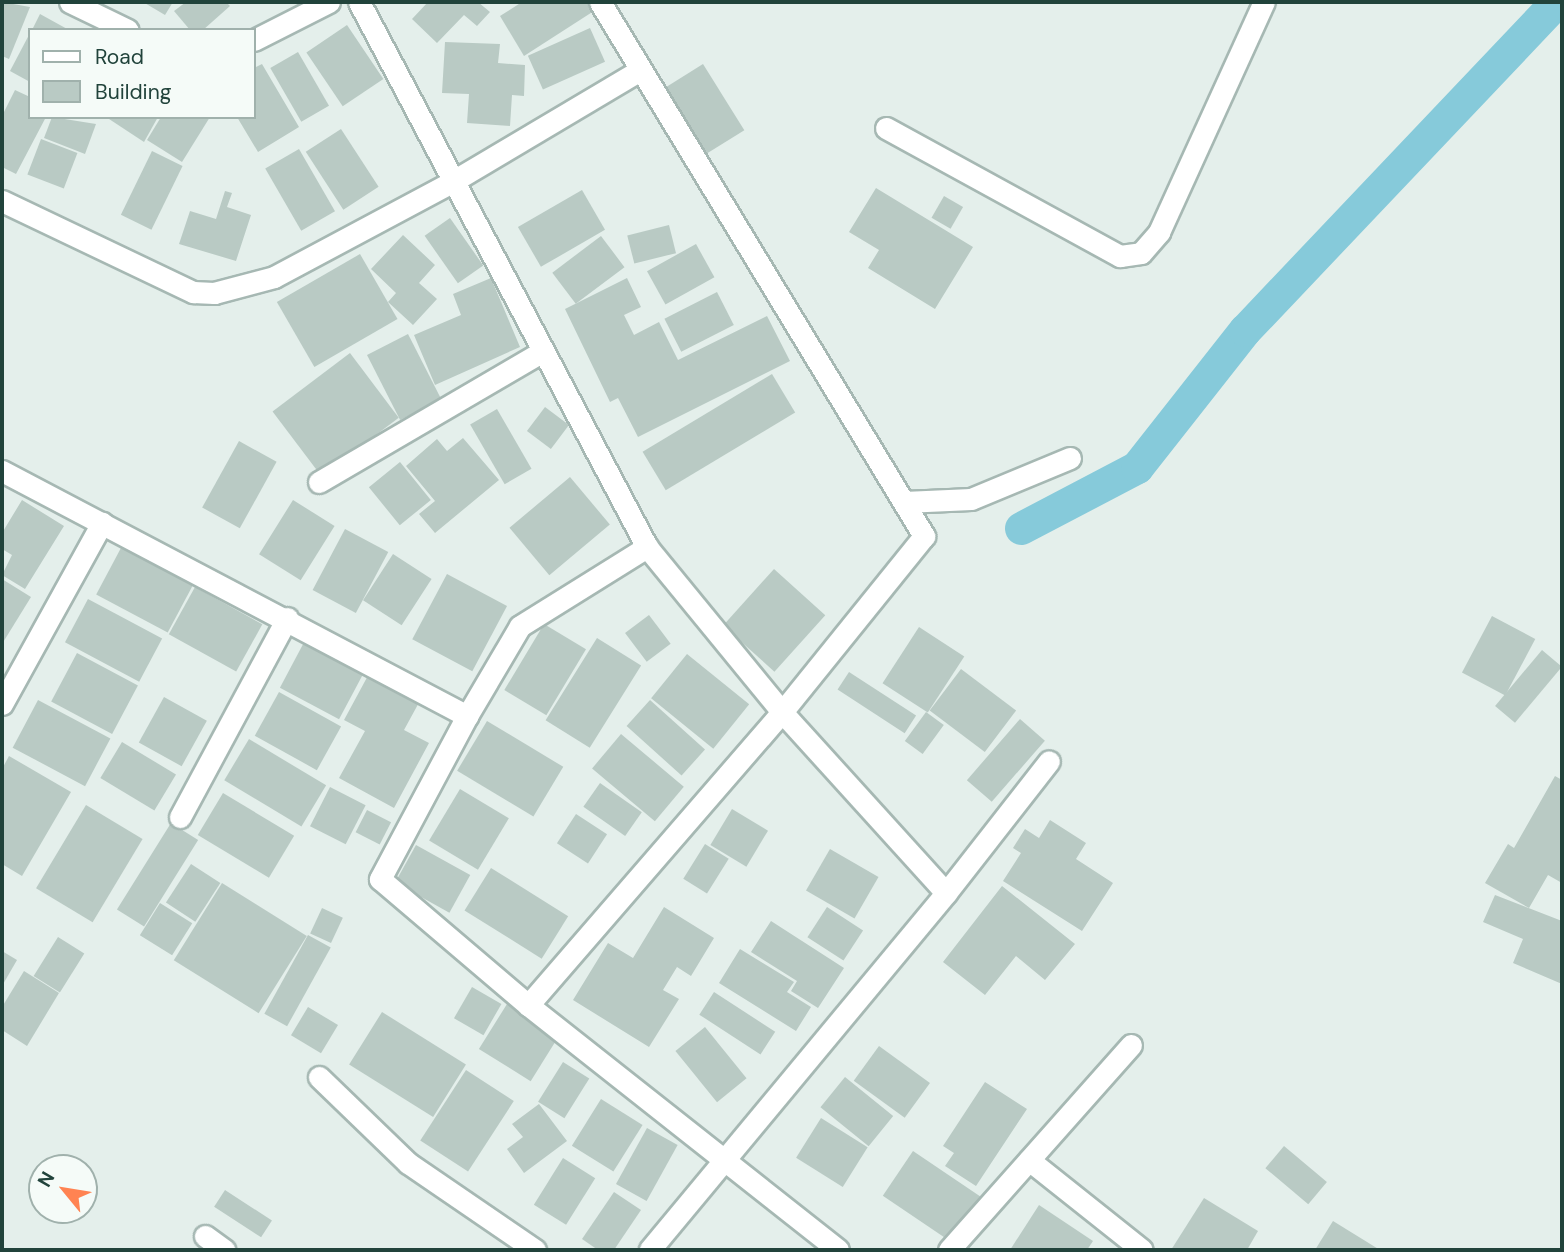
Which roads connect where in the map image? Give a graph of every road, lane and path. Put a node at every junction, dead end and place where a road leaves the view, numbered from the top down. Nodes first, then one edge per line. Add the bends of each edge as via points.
1 (70, 2) edge
2 (329, 2) edge
3 (359, 2) edge
4 (600, 2) edge
5 (1264, 2) edge
6 (124, 28) edge
7 (256, 39) edge
8 (639, 71) junction
9 (886, 128) dead end
10 (450, 183) junction
11 (2, 201) edge
12 (540, 353) junction
13 (1070, 458) dead end
14 (2, 471) edge
15 (319, 482) dead end
16 (904, 502) junction
17 (102, 523) junction
18 (647, 547) junction
19 (287, 618) junction
20 (5, 690) edge
21 (782, 712) junction
22 (467, 716) junction
23 (1049, 761) dead end
24 (180, 817) dead end
25 (946, 893) junction
26 (528, 1004) junction
27 (1132, 1045) dead end
28 (319, 1077) dead end
29 (722, 1158) junction
30 (1029, 1160) junction
31 (205, 1236) dead end
32 (224, 1250) edge
33 (535, 1250) edge
34 (650, 1250) edge
35 (838, 1250) edge
36 (949, 1250) edge
37 (1142, 1250) edge

1 - 6 street
2 - 7 street
3 - 10 street
4 - 8 street
5 - 9 street via 1159,232 1141,253 1120,256
8 - 10 street
8 - 16 street
10 - 11 street via 274,277 205,294
10 - 12 street
12 - 15 street
12 - 18 street
13 - 16 street via 971,499
14 - 17 street
16 - 21 street via 924,536
17 - 19 street
17 - 20 street
18 - 21 street
18 - 22 street via 520,626
19 - 22 street
19 - 24 street
21 - 25 street
21 - 26 street
22 - 26 street via 380,879
23 - 25 street
25 - 29 street
26 - 29 street
27 - 30 street
28 - 33 street via 408,1163
29 - 34 street
29 - 35 street
30 - 36 street
30 - 37 street
31 - 32 street

